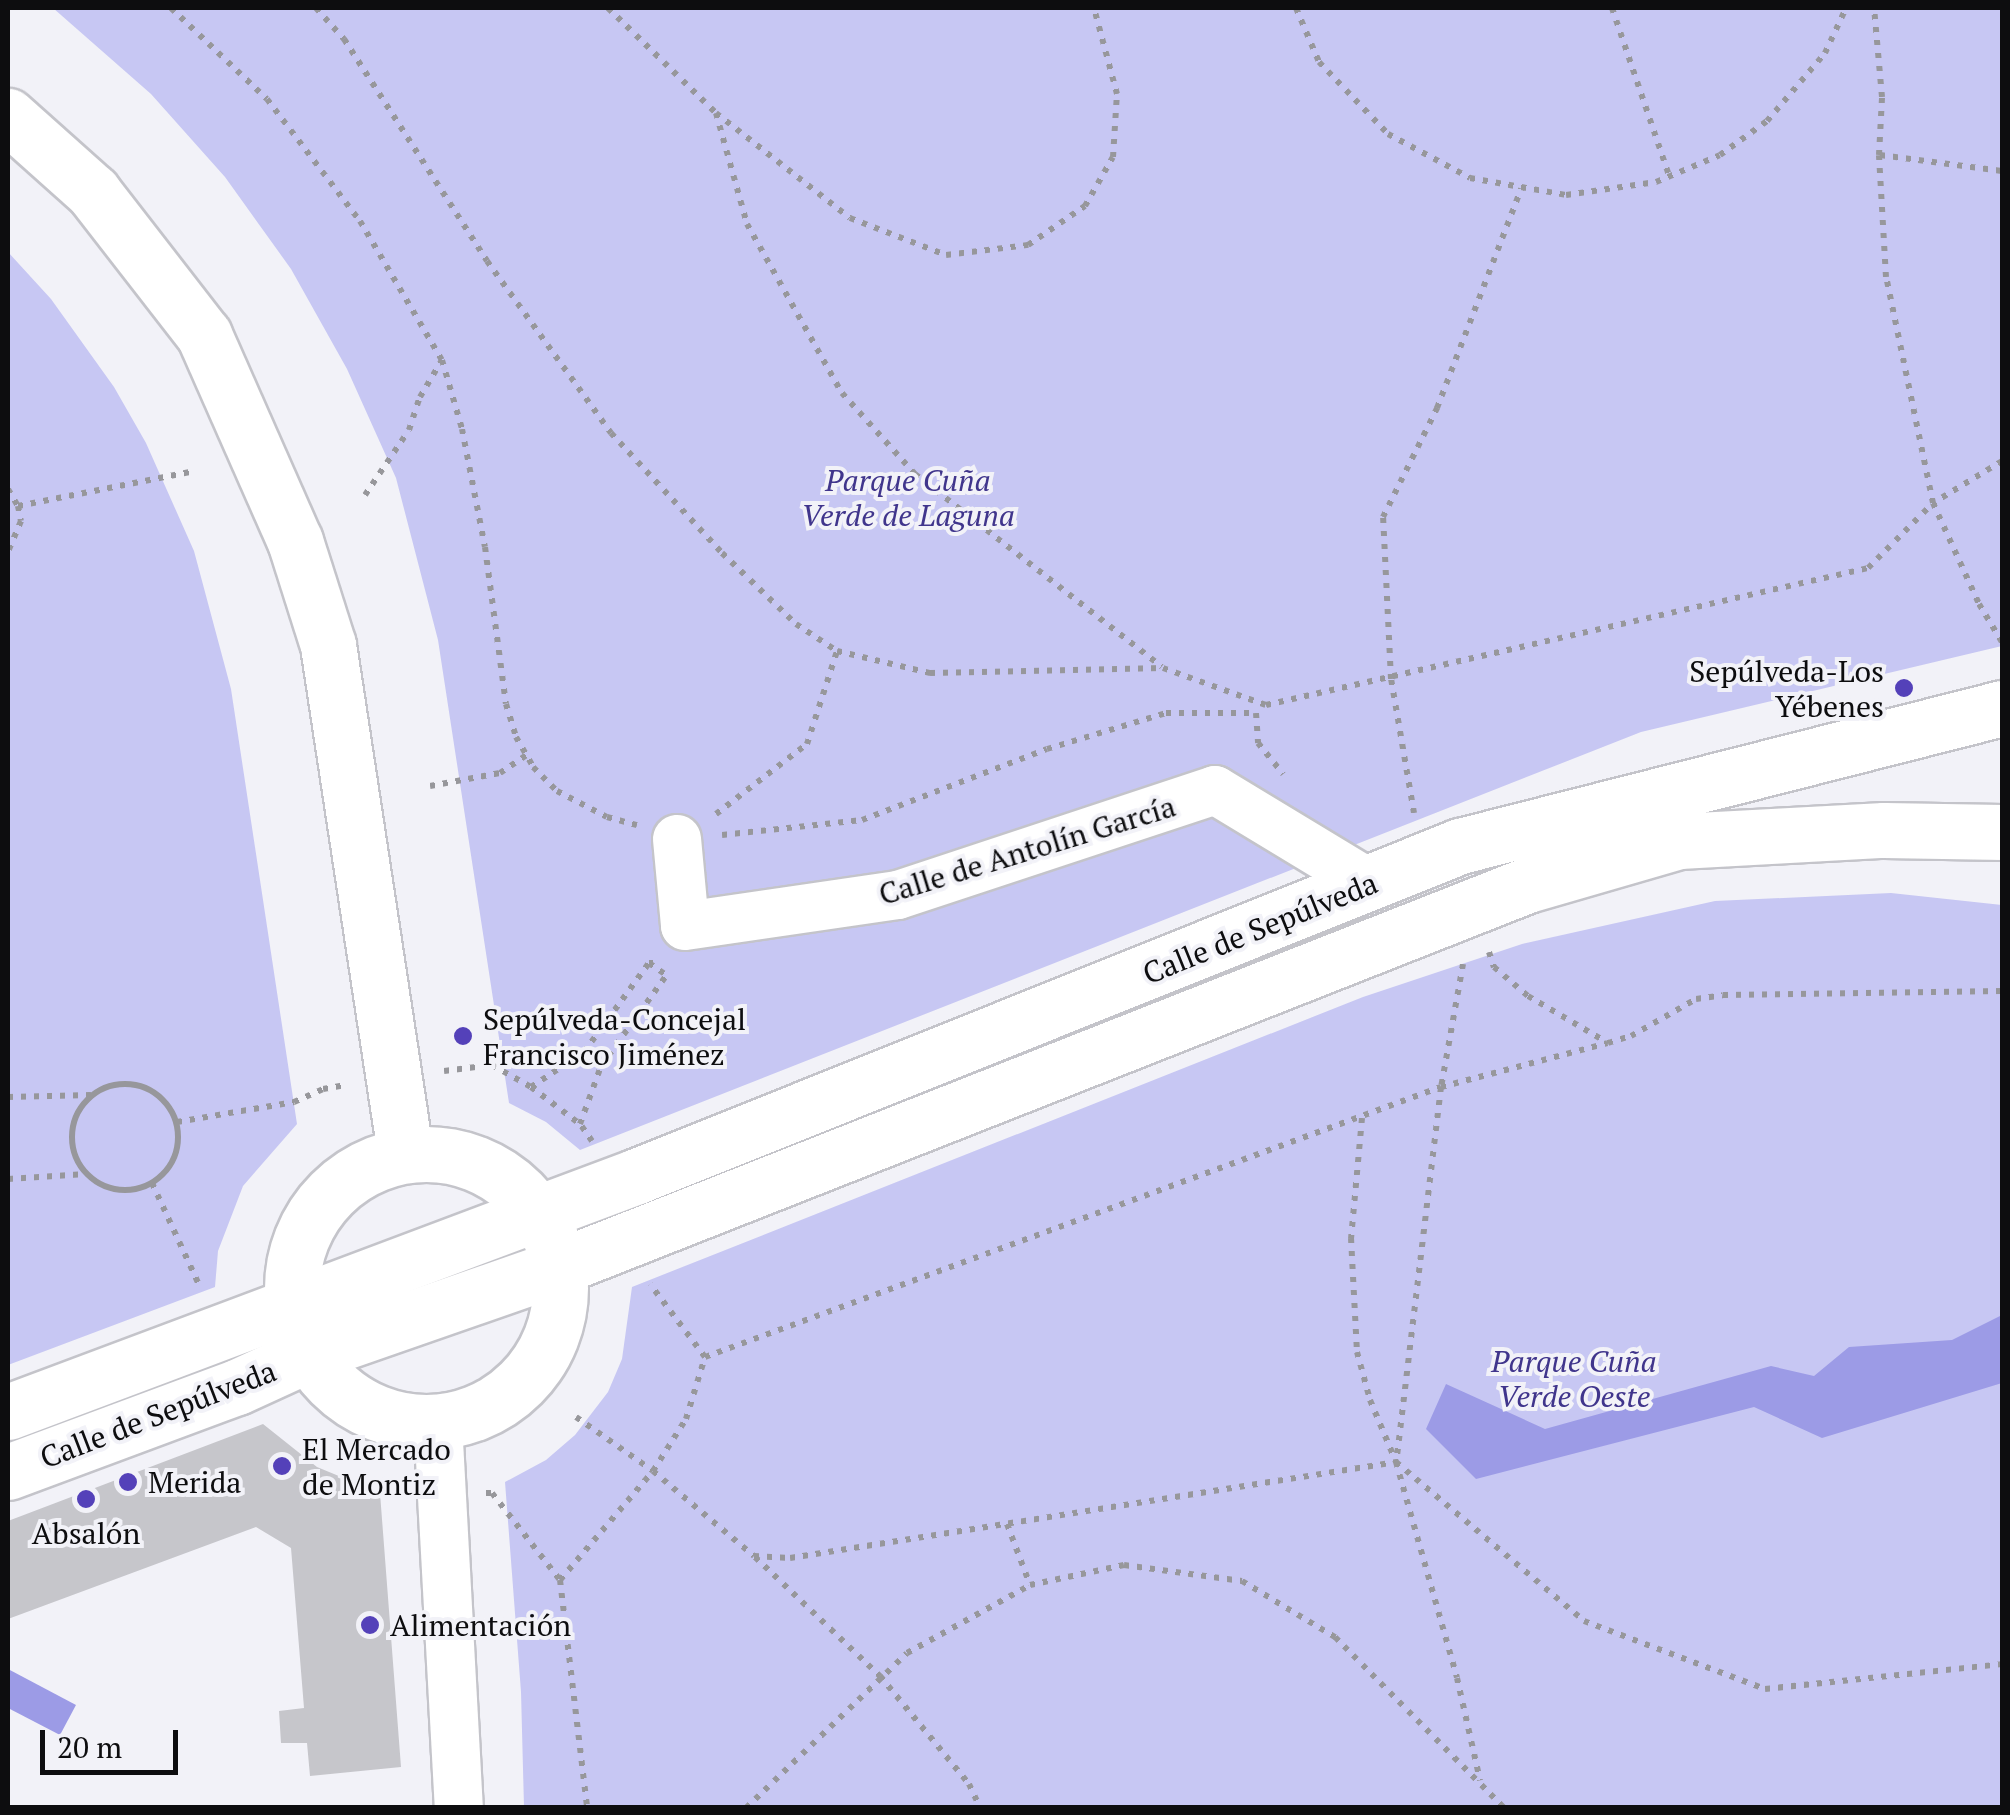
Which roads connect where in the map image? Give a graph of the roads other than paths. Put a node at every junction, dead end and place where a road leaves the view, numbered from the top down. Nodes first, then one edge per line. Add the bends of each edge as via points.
1 (8, 116) edge
2 (2002, 708) edge
3 (2002, 832) edge
4 (677, 839) road end
5 (1370, 884) junction
6 (405, 1152) junction
7 (538, 1214) junction
8 (561, 1266) junction
9 (300, 1331) junction
10 (8, 1412) edge
11 (438, 1423) junction
12 (8, 1472) edge
13 (459, 1808) edge

1 - 6 street via 93,192 204,334 295,541 328,644
2 - 5 street, Calle de Sepúlveda via 1460,846
3 - 8 street, Calle de Sepúlveda via 1884,830 1679,841 1474,904
4 - 5 street, Calle de Antolín García via 685,926 898,895 1216,790
5 - 7 street, Calle de Sepúlveda
6 - 7 street, Calle de Sepúlveda via 455,1155 499,1173
6 - 9 street, Calle de Sepúlveda via 353,1173 317,1207 296,1252
7 - 8 street, Calle de Sepúlveda
7 - 9 street, Calle de Sepúlveda
8 - 9 street, Calle de Sepúlveda
8 - 11 street, Calle de Sepúlveda via 550,1345 522,1385 482,1412
9 - 10 street, Calle de Sepúlveda
9 - 11 street, Calle de Sepúlveda via 341,1393 387,1417
9 - 12 street, Calle de Sepúlveda via 237,1387
11 - 13 street

